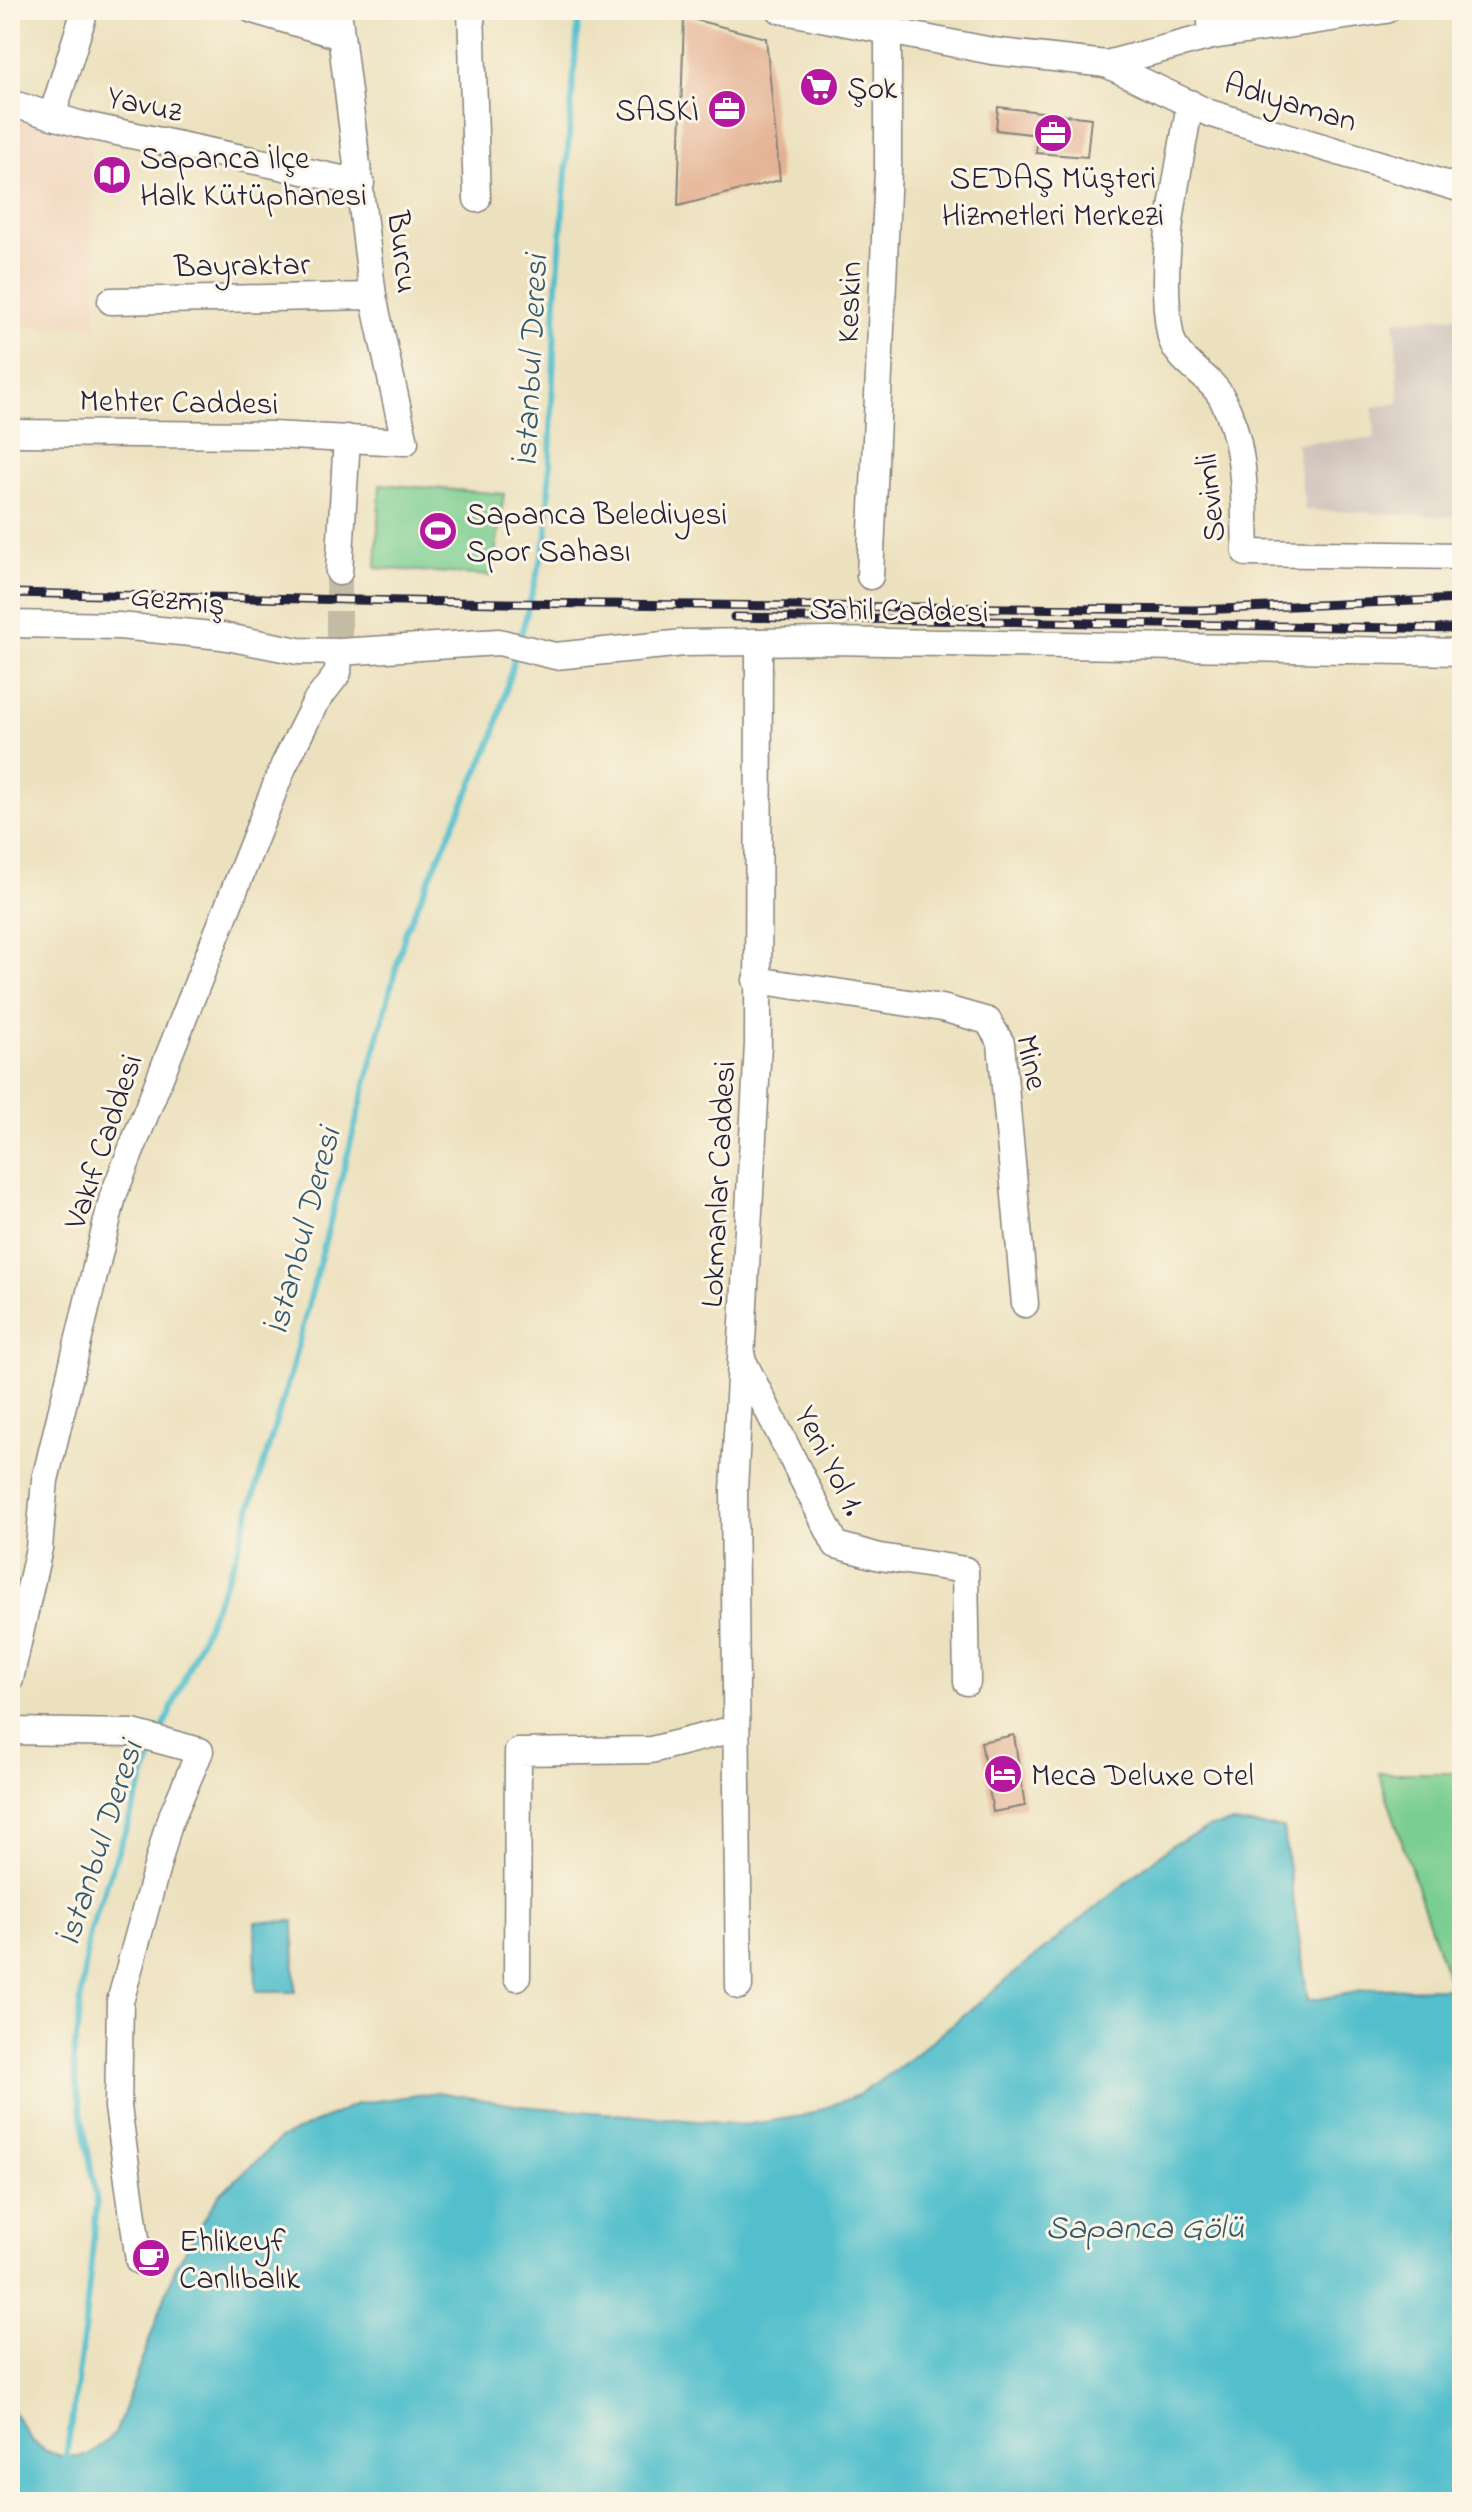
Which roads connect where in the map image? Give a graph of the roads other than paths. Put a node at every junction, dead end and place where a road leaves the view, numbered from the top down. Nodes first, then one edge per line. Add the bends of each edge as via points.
1 (85, 10) edge
2 (253, 10) edge
3 (471, 10) edge
4 (780, 10) edge
5 (1386, 10) edge
6 (848, 17) edge
7 (1278, 18) edge
8 (339, 23) edge
9 (1211, 23) edge
10 (888, 32) junction
11 (1106, 64) junction
12 (10, 103) edge
13 (1190, 103) junction
14 (52, 116) junction
15 (361, 183) junction
16 (1462, 189) edge
17 (477, 199) dead end
18 (373, 296) junction
19 (111, 301) dead end
20 (10, 433) edge
21 (347, 438) junction
22 (1462, 556) edge
23 (339, 572) tunnel mouth
24 (870, 576) dead end
25 (10, 624) edge
26 (759, 642) junction
27 (339, 652) junction
28 (1462, 652) edge
29 (756, 980) junction
30 (1025, 1304) dead end
31 (742, 1359) junction
32 (10, 1679) edge
33 (967, 1682) dead end
34 (734, 1729) junction
35 (10, 1731) edge
36 (517, 1977) dead end
37 (739, 1986) dead end
38 (139, 2261) dead end

1 - 14 street
2 - 8 street
3 - 17 street
4 - 6 street
5 - 7 street
6 - 10 street
7 - 9 street
8 - 15 street, Burcu
9 - 11 street
10 - 11 street
10 - 24 street, Keskin via 888,170
11 - 13 street, Adıyaman
12 - 14 street, Yavuz
13 - 16 street, Adıyaman
13 - 22 street, Sevimli via 1167,244 1170,335 1180,355 1221,395 1241,445 1246,553
14 - 15 street, Yavuz
15 - 18 street, Burcu
18 - 19 street, Bayraktar
18 - 21 street, Burcu via 405,442
20 - 21 street, Mehter Caddesi
21 - 23 street
25 - 27 street, Gezmiş via 119,626
26 - 27 street, Sahil Caddesi via 684,643 555,656 499,642
26 - 28 street, Sahil Caddesi
26 - 29 street, Lokmanlar Caddesi
27 - 32 street, Vakıf Caddesi via 338,673 315,703 284,765 113,1196 45,1480 39,1548
29 - 30 street, Mine via 942,1008 988,1021 1001,1043
29 - 31 street, Lokmanlar Caddesi via 758,1044
31 - 33 street, Yeni Yol 1. via 836,1545 965,1570
31 - 34 street, Lokmanlar Caddesi via 734,1490
34 - 36 street via 651,1750 518,1752
34 - 37 street, Lokmanlar Caddesi
35 - 38 street via 133,1733 187,1749 120,2002 118,2107

